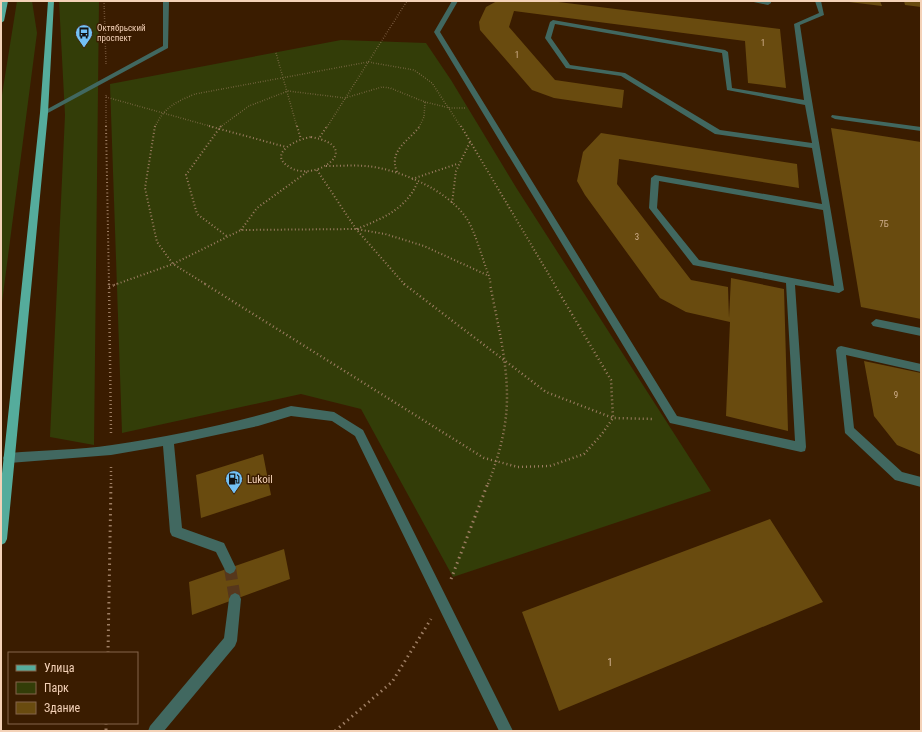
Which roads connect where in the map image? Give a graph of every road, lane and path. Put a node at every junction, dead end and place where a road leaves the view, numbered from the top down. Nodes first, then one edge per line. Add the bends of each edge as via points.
1 (5, 1) edge
2 (51, 1) edge
3 (104, 1) edge
4 (166, 1) edge
5 (407, 1) edge
6 (454, 1) edge
7 (752, 1) edge
8 (768, 1) edge
9 (818, 1) edge
10 (1, 21) edge
11 (276, 53) dead end
12 (368, 62) junction
13 (284, 76) junction
14 (106, 80) junction
15 (288, 91) junction
16 (106, 97) junction
17 (345, 98) junction
18 (425, 102) junction
19 (808, 103) junction
20 (450, 108) junction
21 (483, 108) junction
22 (163, 112) junction
23 (44, 113) junction
24 (835, 117) dead end
25 (218, 128) junction
26 (921, 129) edge
27 (302, 138) junction
28 (320, 138) junction
29 (470, 142) junction
30 (816, 146) junction
31 (286, 147) junction
32 (457, 164) junction
33 (326, 166) junction
34 (318, 170) junction
35 (308, 172) junction
36 (397, 173) junction
37 (412, 179) junction
38 (418, 181) junction
39 (452, 203) junction
40 (827, 208) junction
41 (356, 229) junction
42 (241, 230) junction
43 (228, 237) junction
44 (173, 264) junction
45 (489, 276) junction
46 (790, 281) junction
47 (109, 287) junction
48 (876, 323) dead end
49 (921, 332) edge
50 (504, 361) junction
51 (921, 368) edge
52 (613, 418) junction
53 (674, 420) junction
54 (168, 440) junction
55 (111, 450) junction
56 (9, 458) junction
57 (496, 463) junction
58 (921, 482) edge
59 (1, 539) edge
60 (230, 568) tunnel mouth
61 (235, 599) tunnel mouth
62 (442, 601) junction
63 (108, 652) edge
64 (155, 731) edge
65 (335, 731) edge
66 (506, 731) edge

1 - 10 main road
2 - 23 main road
3 - 14 path
4 - 14 street via 166,47
5 - 12 path
6 - 21 street via 437,32
7 - 8 street
9 - 19 street via 822,14 797,24
11 - 13 path
12 - 13 path
12 - 17 path
12 - 20 path via 414,70 432,83
13 - 15 path
13 - 22 path via 195,94 178,101
14 - 16 path
14 - 23 street
15 - 17 path
15 - 25 path via 249,106
15 - 27 path
16 - 22 path
16 - 47 path
17 - 18 path via 382,87
17 - 28 path
18 - 20 path
18 - 36 path via 425,117 419,128 393,158
19 - 30 street
19 - 30 street via 729,89 725,52 553,22 548,38 568,67 622,74 718,132
20 - 21 path
20 - 29 path
21 - 53 street
22 - 25 path
22 - 44 path via 155,126 145,188 157,242
23 - 56 main road
24 - 26 street
25 - 31 path
25 - 43 path via 186,175 197,214
27 - 28 path
27 - 31 path
28 - 33 path via 334,144 337,149 333,161
29 - 32 path
29 - 52 path via 612,380
30 - 40 street
31 - 35 path via 281,158 284,164
32 - 37 path
32 - 39 path via 452,183
33 - 34 path
33 - 36 path via 366,166
34 - 35 path
34 - 41 path
35 - 42 path via 257,208
36 - 37 path
37 - 38 path
38 - 39 path via 433,188
38 - 41 path via 415,192 406,205 378,221
39 - 45 path via 467,219
40 - 46 street via 839,290
40 - 46 street via 655,178 653,208 696,263
41 - 42 path
41 - 45 path via 385,234 424,246
41 - 50 path via 408,287
42 - 43 path
43 - 44 path
44 - 47 path
44 - 57 path via 484,458
45 - 50 path
46 - 53 street via 801,447
47 - 55 path
48 - 49 street
50 - 52 path via 546,392
50 - 57 path via 507,397 504,432
51 - 58 street via 841,350 849,430 899,476
52 - 53 path
52 - 57 path via 584,454 550,466 518,468
54 - 55 street
54 - 60 street via 176,532 220,547
54 - 62 street via 258,421 291,411 334,417 359,433
55 - 56 street
55 - 63 path
56 - 59 main road
57 - 62 path
61 - 64 street via 230,641
62 - 65 path via 392,682
62 - 66 street

